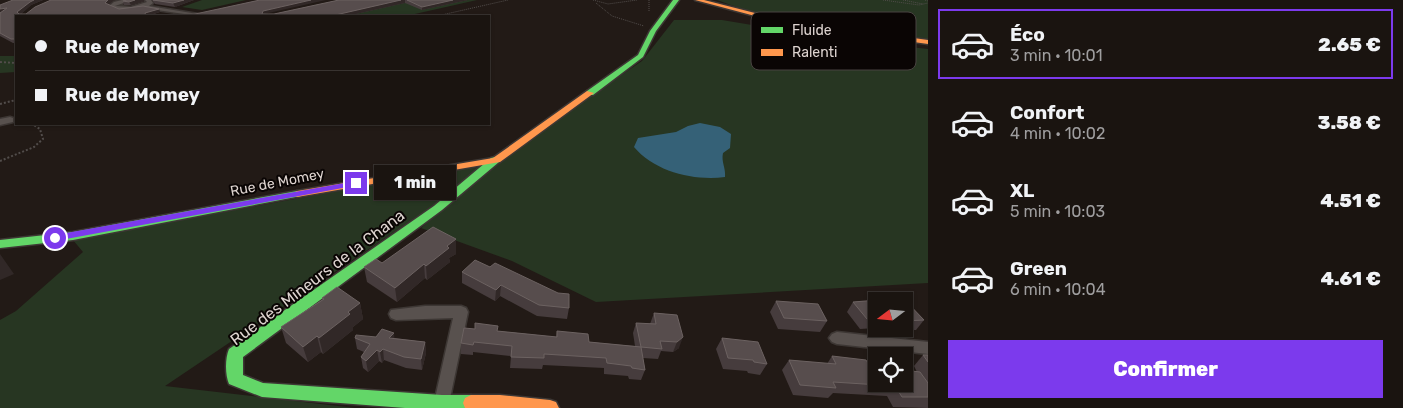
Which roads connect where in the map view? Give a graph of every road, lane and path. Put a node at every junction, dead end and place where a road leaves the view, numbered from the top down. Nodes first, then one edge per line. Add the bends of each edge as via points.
1 (129, 0) edge
2 (148, 0) edge
3 (507, 0) edge
4 (593, 0) edge
5 (637, 0) edge
6 (649, 0) edge
7 (676, 0) edge
8 (698, 0) edge
9 (883, 0) edge
10 (902, 0) edge
11 (924, 0) edge
12 (928, 2) edge
13 (596, 3) junction
14 (924, 4) junction
15 (143, 6) junction
16 (650, 11) dead end
17 (210, 12) edge
18 (751, 14) edge
19 (193, 15) edge
20 (202, 15) edge
21 (441, 15) edge
22 (656, 28) junction
23 (0, 62) edge
24 (15, 63) edge
25 (15, 100) edge
26 (0, 104) edge
27 (10, 120) dead end
28 (0, 122) edge
29 (34, 125) edge
30 (496, 160) junction
31 (0, 161) edge
32 (0, 244) edge
33 (396, 314) dead end
34 (837, 338) dead end
35 (928, 348) edge
36 (442, 403) junction
37 (550, 408) edge

1 - 15 street via 111,7
2 - 15 street via 150,3
3 - 21 path
4 - 13 path
5 - 13 path
6 - 16 path
7 - 22 street, Rue de Momey
8 - 18 street
9 - 14 path
10 - 14 path
11 - 12 path
12 - 14 path
13 - 22 path via 611,17
15 - 19 street
17 - 20 street
22 - 30 street, Rue de Momey via 641,56
23 - 24 path
25 - 26 path
27 - 28 street
29 - 31 path via 43,132 43,139 34,147
30 - 32 street, Rue de Momey via 375,179 73,236
30 - 36 street, Rue des Mineurs de la Chana via 438,208 235,354 235,379 262,390
33 - 36 street via 461,312
34 - 35 street
36 - 37 street, Rue des Mineurs de la Chana via 500,403

